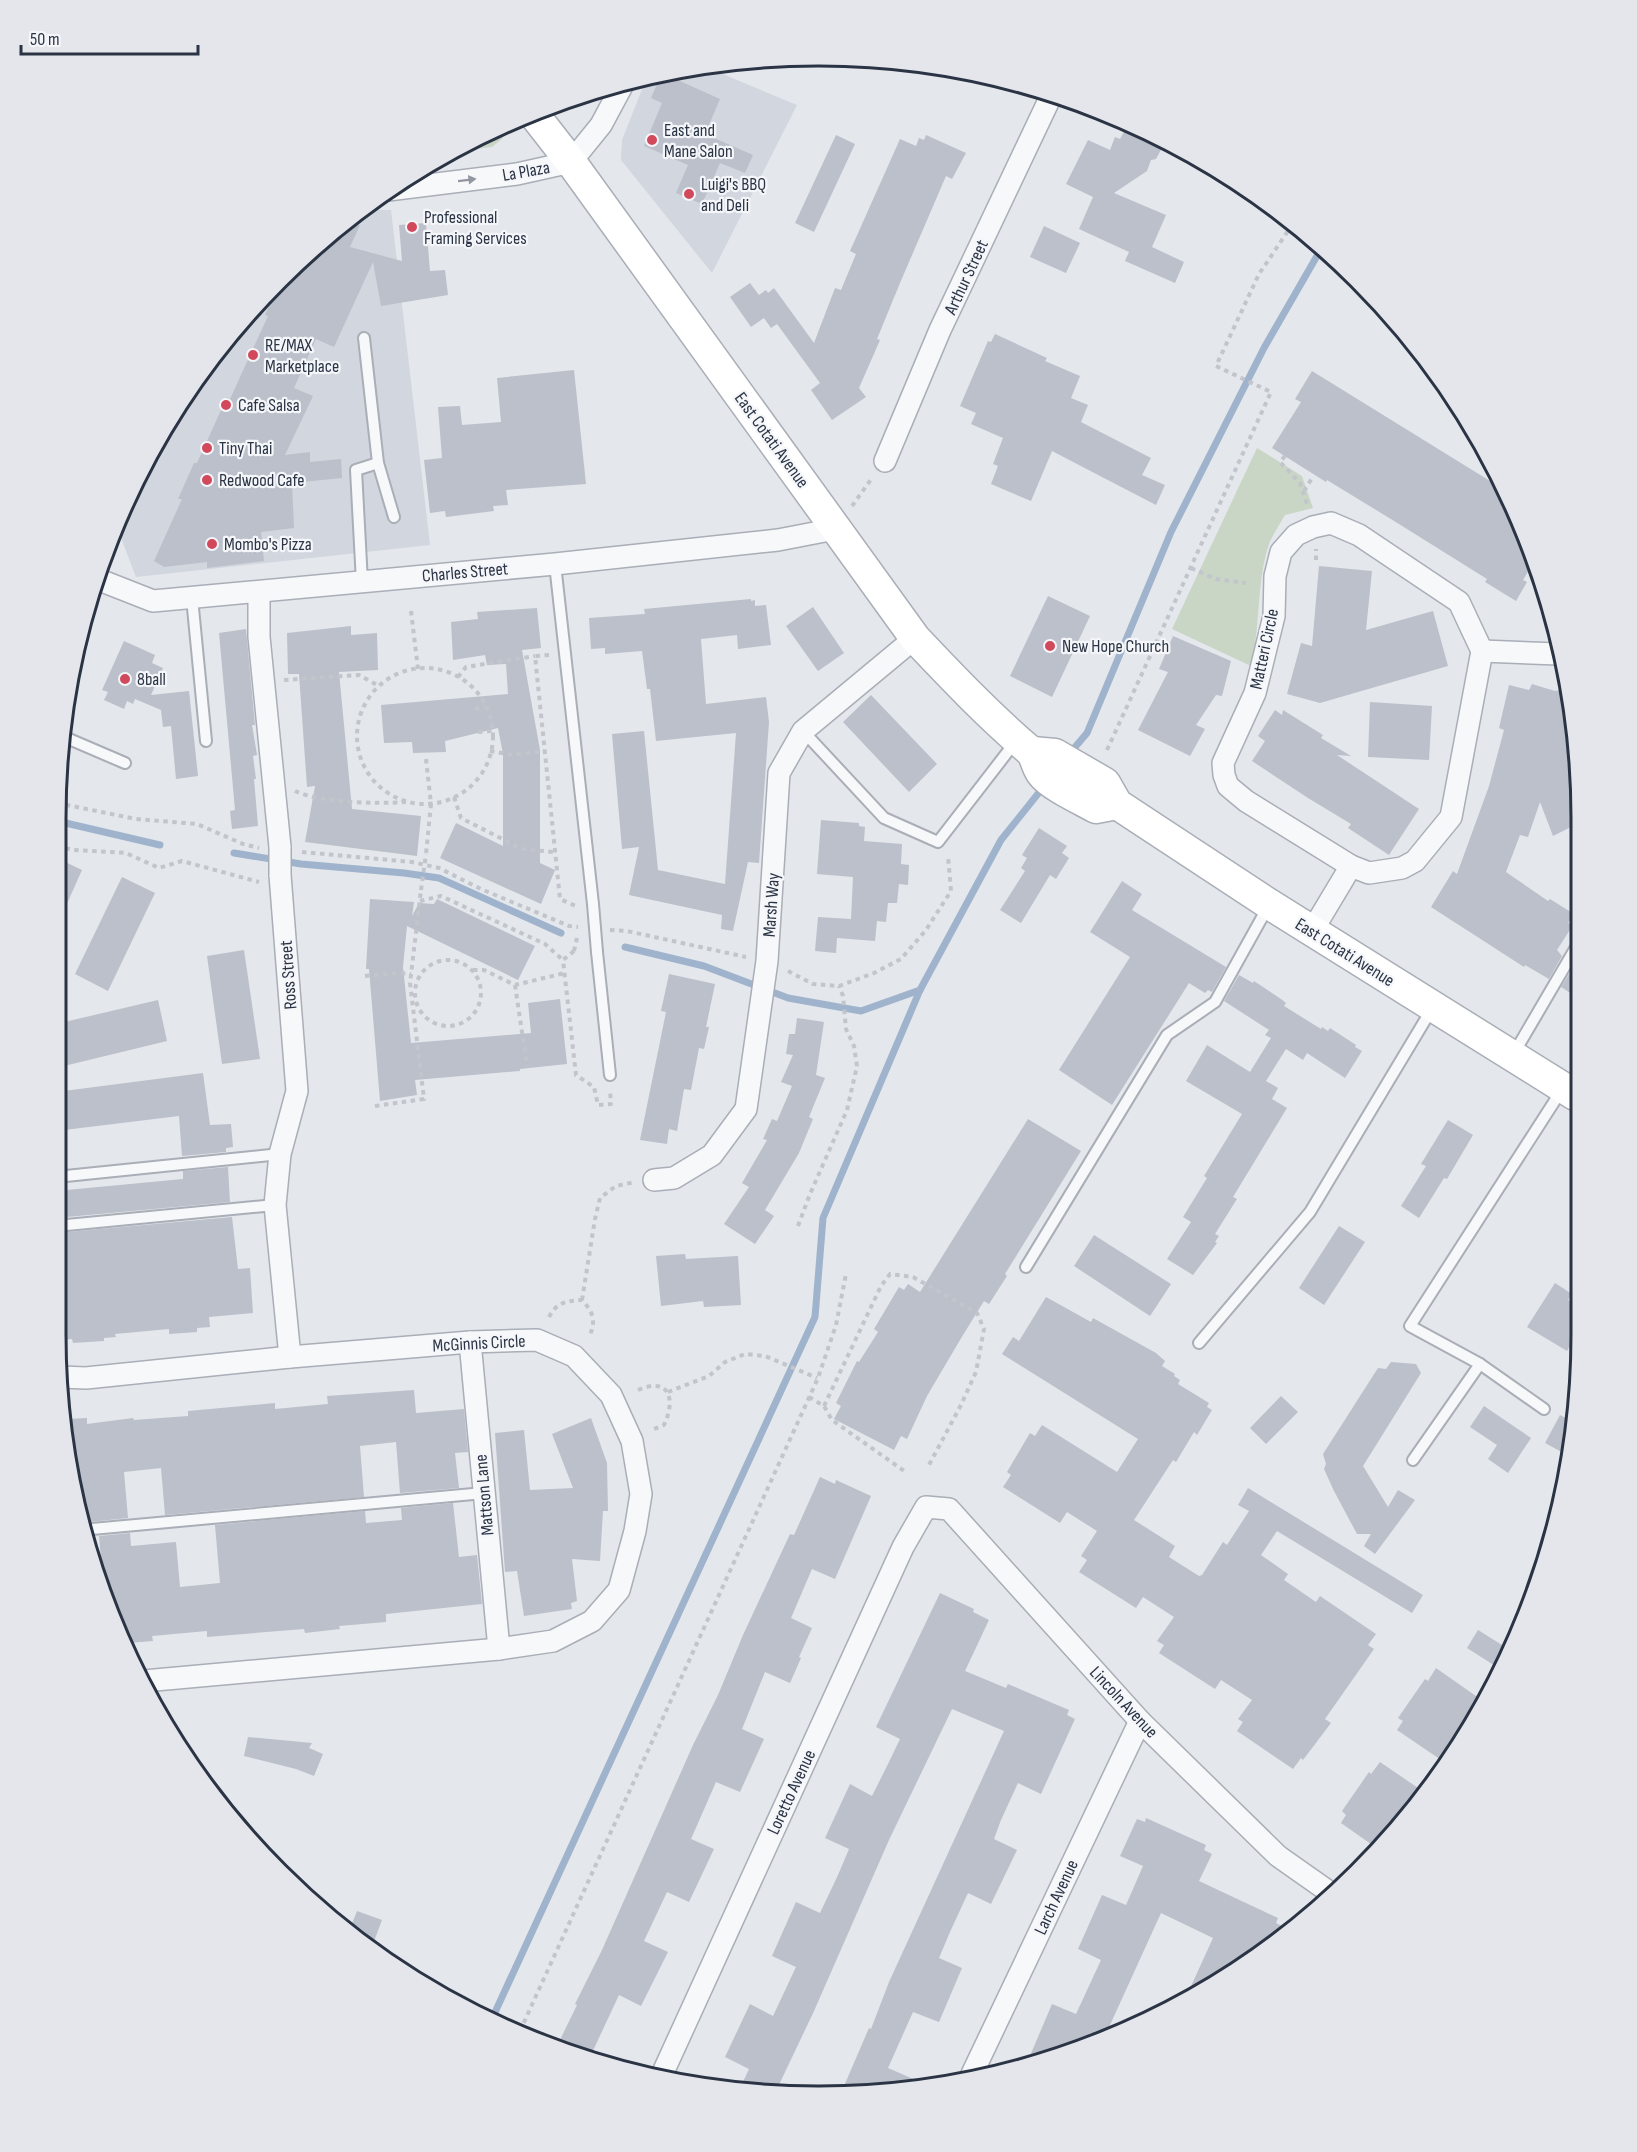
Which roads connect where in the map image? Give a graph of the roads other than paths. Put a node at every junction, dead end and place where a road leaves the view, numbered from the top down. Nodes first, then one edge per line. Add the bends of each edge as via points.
1 (618, 94) edge
2 (1049, 103) edge
3 (538, 120) edge
4 (571, 162) junction
5 (409, 187) edge
6 (364, 338) dead end
7 (885, 461) road end
8 (378, 463) junction
9 (394, 517) dead end
10 (835, 529) junction
11 (555, 564) junction
12 (105, 582) edge
13 (362, 582) junction
14 (259, 592) junction
15 (192, 598) junction
16 (915, 638) junction
17 (1482, 651) junction
18 (1552, 654) edge
19 (803, 731) junction
20 (70, 739) edge
21 (206, 741) dead end
22 (1024, 746) junction
23 (125, 763) dead end
24 (1351, 866) junction
25 (1269, 904) junction
26 (1312, 931) junction
27 (1571, 956) edge
28 (1433, 1007) junction
29 (1512, 1056) junction
30 (610, 1075) road end
31 (1569, 1091) edge
32 (280, 1154) junction
33 (66, 1176) edge
34 (654, 1180) road end
35 (275, 1205) junction
36 (66, 1225) edge
37 (1026, 1267) dead end
38 (470, 1342) junction
39 (1199, 1343) dead end
40 (290, 1357) junction
41 (1480, 1364) junction
42 (68, 1377) edge
43 (1544, 1409) dead end
44 (1413, 1460) dead end
45 (484, 1493) junction
46 (926, 1507) joint
47 (92, 1529) edge
48 (499, 1648) junction
49 (151, 1680) edge
50 (1140, 1720) junction
51 (1325, 1889) edge
52 (664, 2070) edge
53 (974, 2070) edge

1 - 4 street, La Plaza via 601,125
2 - 7 street, Arthur Street via 940,330
3 - 4 main road, East Cotati Avenue
5 -> 4 street, La Plaza via 517,174
4 - 10 main road, East Cotati Avenue
6 - 8 lane
8 - 9 lane
8 - 13 lane via 356,470
10 - 11 street, Charles Street via 778,540
10 - 16 main road, East Cotati Avenue
11 - 13 street, Charles Street
11 - 30 lane, bridge
12 - 15 street, Charles Street via 153,601
13 - 14 street, Charles Street
14 - 15 street, Charles Street
14 - 32 street, Ross Street, bridge via 259,637 281,849 280,880 297,1091
15 - 21 lane
16 - 19 street, Marsh Way
16 - 22 main road, East Cotati Avenue via 966,693
17 - 18 street
17 - 24 street, Matteri Circle via 1451,817 1415,861 1402,868 1369,873
17 - 24 street, Matteri Circle via 1459,602 1359,535 1331,523 1296,535 1281,552 1275,576 1274,616 1255,693 1223,763 1224,775 1228,786 1246,801
19 - 22 lane via 884,818 938,842
19 - 34 street, Marsh Way via 779,773 767,959 746,1108 712,1155 674,1178
20 - 23 lane
22 - 25 main road, East Cotati Avenue via 1055,754 1070,779 1105,783 1117,804
24 - 26 street
25 - 26 main road, East Cotati Avenue
25 - 37 lane via 1215,1002 1167,1035
26 - 28 main road, East Cotati Avenue
27 - 29 lane
28 - 29 main road, East Cotati Avenue
28 - 39 lane via 1310,1212
29 - 31 main road, East Cotati Avenue
31 - 41 lane via 1410,1326
32 - 33 lane
32 - 35 street, Ross Street
35 - 36 lane
35 - 40 street, Ross Street
38 - 40 street, McGinnis Circle
38 - 45 street, Mattson Lane
38 - 48 street, McGinnis Circle via 537,1340 574,1356 611,1395 632,1441 641,1494 619,1590 592,1621 553,1641
40 - 42 street, McGinnis Circle
41 - 43 lane
41 - 44 lane
45 - 47 lane
45 - 48 street, Mattson Lane
46 - 50 street, Lincoln Avenue via 949,1509
46 - 52 street, Loretto Avenue via 903,1547
48 - 49 street, McGinnis Circle
50 - 51 street, Lincoln Avenue via 1278,1856
50 - 53 street, Larch Avenue

